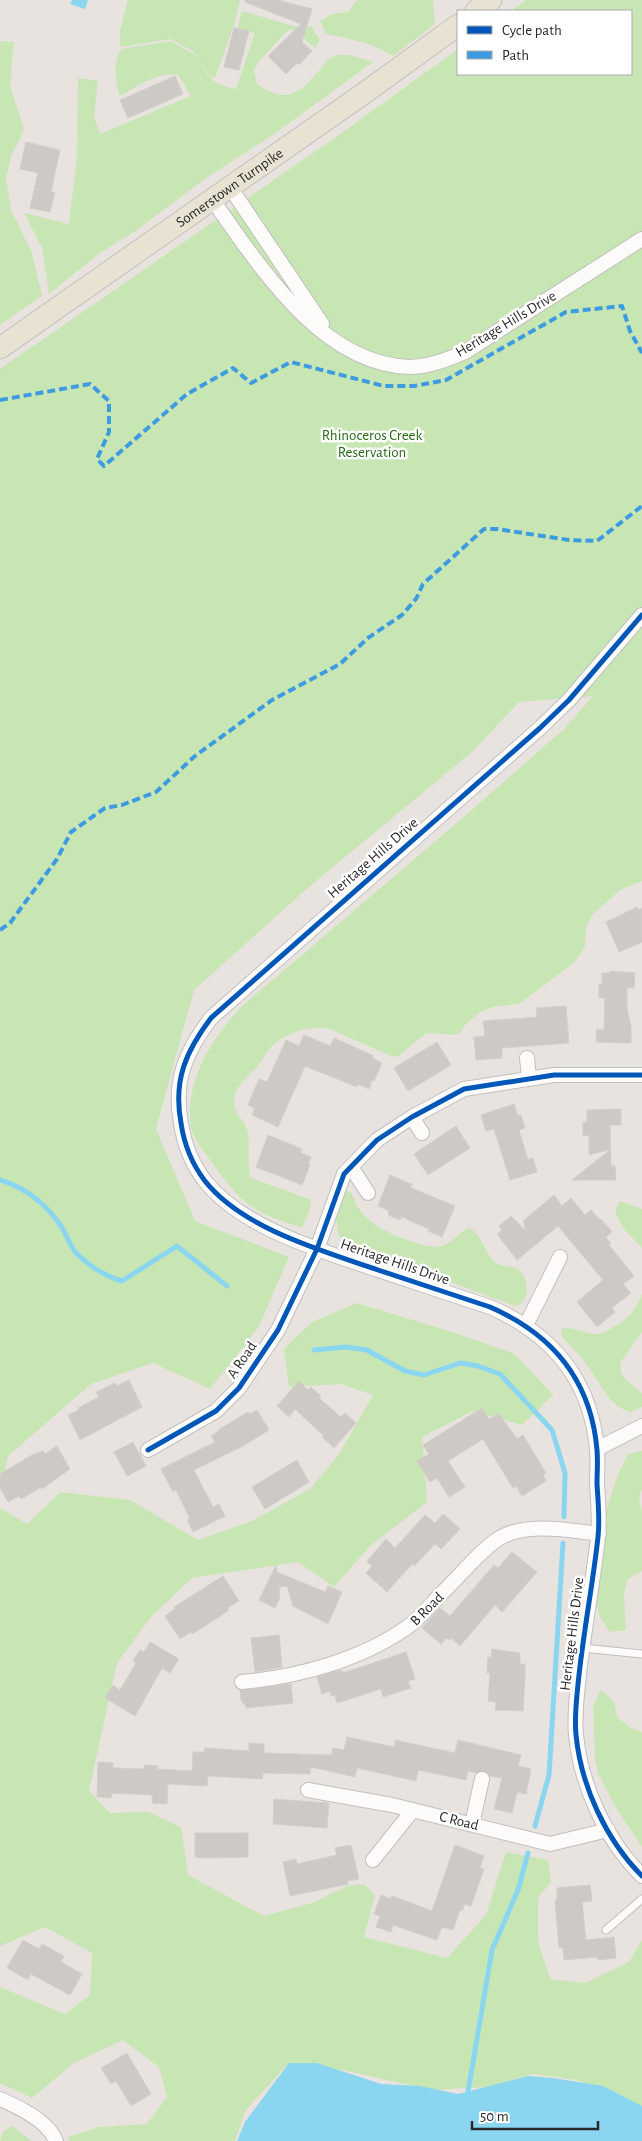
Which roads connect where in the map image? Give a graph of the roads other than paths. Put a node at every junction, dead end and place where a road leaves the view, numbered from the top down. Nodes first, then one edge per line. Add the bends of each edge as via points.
1 (490, 0) edge
2 (477, 10) edge
3 (457, 26) edge
4 (230, 187) junction
5 (212, 200) junction
6 (642, 239) edge
7 (333, 339) junction
8 (0, 348) edge
9 (642, 615) edge
10 (527, 1058) dead end
11 (642, 1075) edge
12 (529, 1077) junction
13 (412, 1117) junction
14 (422, 1133) dead end
15 (351, 1167) junction
16 (368, 1193) dead end
17 (317, 1248) junction
18 (560, 1257) dead end
19 (526, 1325) junction
20 (642, 1426) edge
21 (148, 1450) dead end
22 (597, 1450) junction
23 (599, 1534) junction
24 (582, 1648) junction
25 (642, 1654) edge
26 (242, 1682) dead end
27 (482, 1779) dead end
28 (308, 1790) dead end
29 (413, 1810) junction
30 (472, 1824) junction
31 (608, 1830) junction
32 (373, 1860) dead end
33 (642, 1876) edge
34 (642, 1899) edge
35 (606, 1930) dead end
36 (0, 2099) edge
37 (56, 2141) edge

1 - 2 main road
3 - 4 main road, Somerstown Turnpike
4 - 5 main road, Somerstown Turnpike
4 - 7 street, Heritage Hills Drive
5 - 7 street, Heritage Hills Drive via 267,277 310,321
5 - 8 main road, Somerstown Turnpike
6 - 7 street, Heritage Hills Drive via 494,335 465,352 438,362 411,367 383,364 358,355
9 - 17 street, Heritage Hills Drive via 581,687 540,728 229,1000 195,1039 185,1059 178,1100 183,1136 191,1160 206,1182 248,1217
10 - 12 street
11 - 12 street, A Road
12 - 13 street, A Road via 464,1089
13 - 14 street
13 - 15 street, A Road via 376,1140
15 - 16 street
15 - 17 street, A Road via 344,1174
17 - 19 street, Heritage Hills Drive via 490,1307
17 - 21 street, A Road via 278,1330 239,1388 216,1411
18 - 19 street
19 - 22 street, Heritage Hills Drive via 544,1340 576,1379 586,1401
20 - 22 street
22 - 23 street, Heritage Hills Drive
23 - 24 street, Heritage Hills Drive
23 - 26 street, B Road via 528,1529 496,1540 408,1628 396,1635 340,1660 265,1680
24 - 25 lane
24 - 31 street, Heritage Hills Drive via 576,1734 586,1785
27 - 30 street
28 - 29 street, C Road
29 - 30 street, C Road
29 - 32 street
30 - 31 street, C Road via 550,1844
31 - 33 street, Heritage Hills Drive
34 - 35 lane
36 - 37 street via 53,2132

